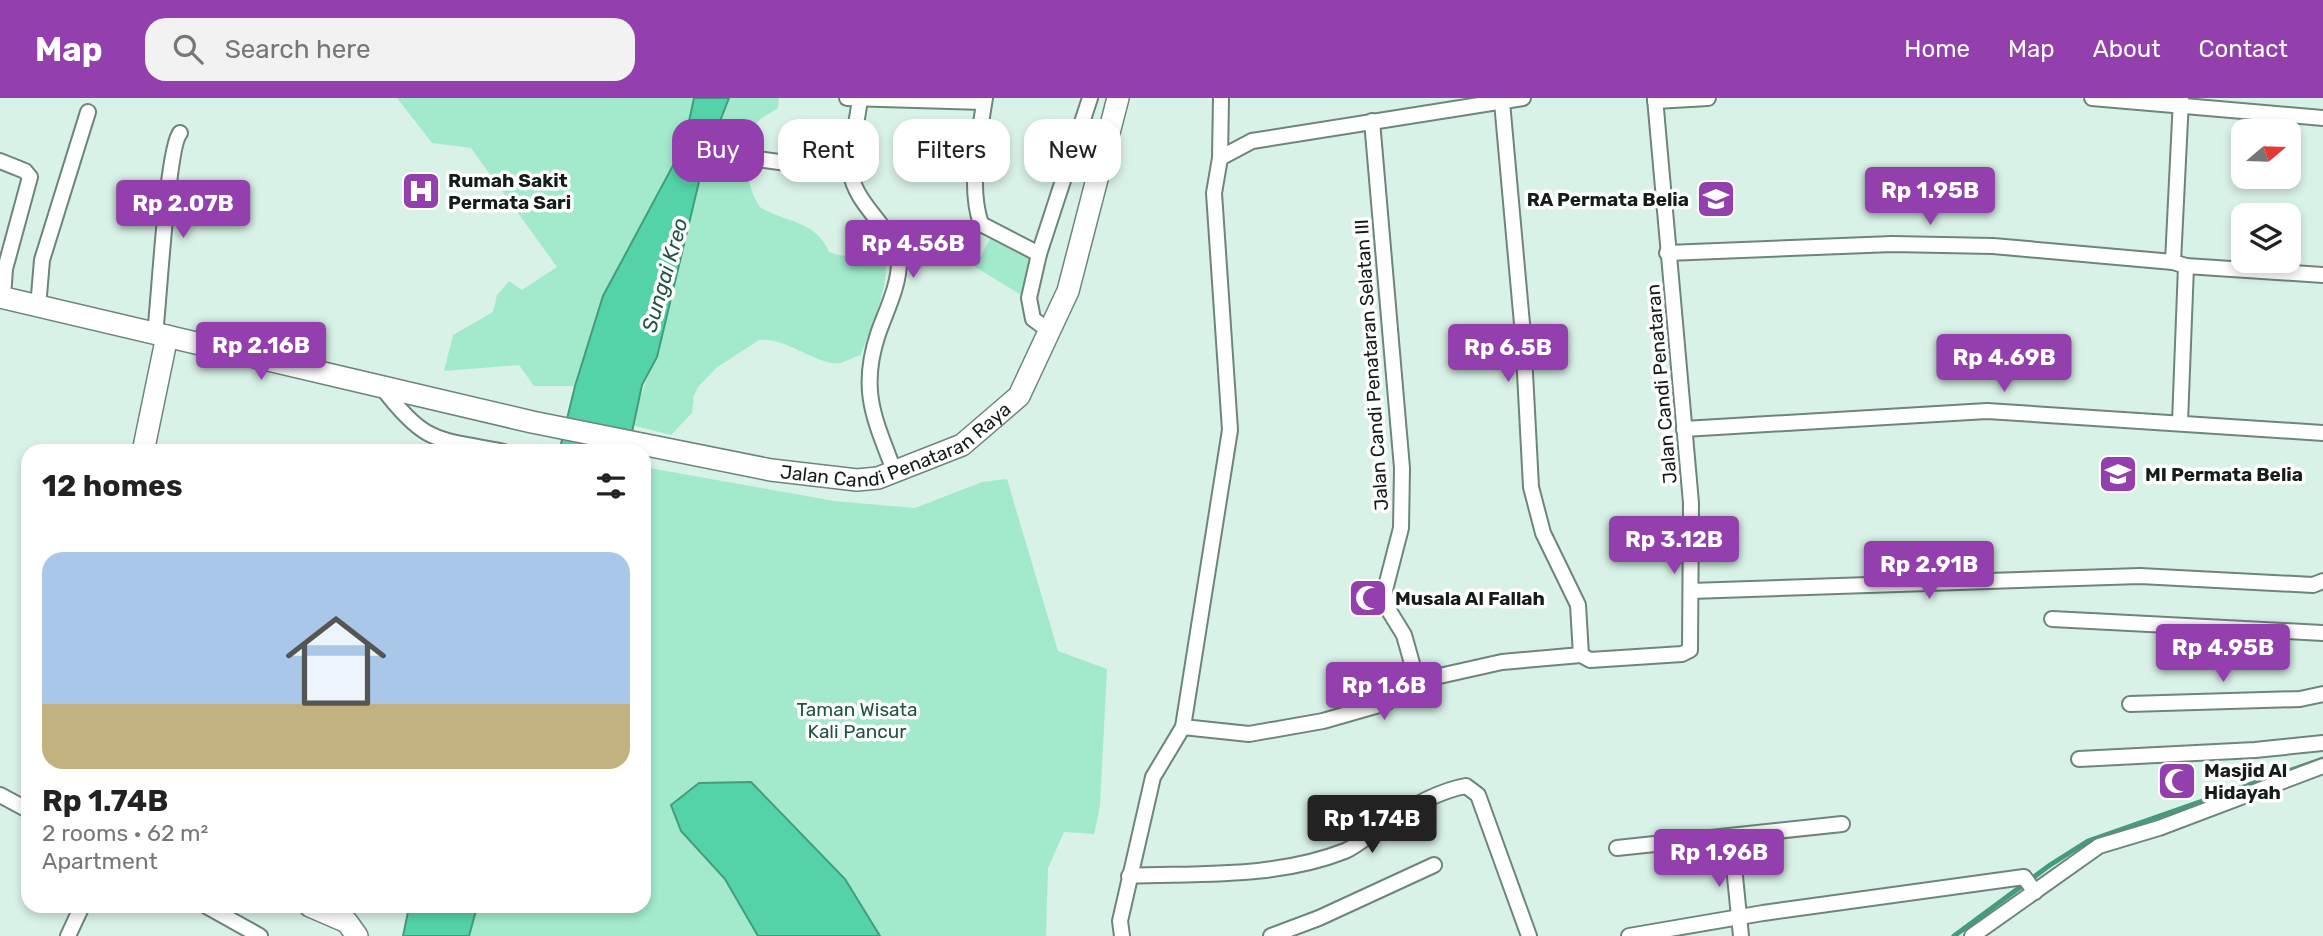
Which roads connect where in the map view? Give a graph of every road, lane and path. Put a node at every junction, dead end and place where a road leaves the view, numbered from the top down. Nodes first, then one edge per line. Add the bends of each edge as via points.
1 (856, 98) edge
2 (1090, 98) edge
3 (1118, 98) edge
4 (1221, 98) edge
5 (1523, 98) edge
6 (1708, 98) edge
7 (2092, 98) edge
8 (1655, 99) edge
9 (984, 100) edge
10 (1502, 102) junction
11 (2181, 102) edge
12 (88, 112) dead end
13 (2323, 118) edge
14 (855, 119) edge
15 (1372, 121) junction
16 (180, 133) dead end
17 (1220, 158) junction
18 (0, 161) edge
19 (855, 182) edge
20 (1667, 253) junction
21 (1039, 254) junction
22 (2179, 264) junction
23 (2323, 275) edge
24 (1, 297) edge
25 (38, 307) junction
26 (1051, 332) junction
27 (161, 335) junction
28 (384, 390) junction
29 (2180, 422) junction
30 (1684, 429) junction
31 (2323, 433) edge
32 (144, 444) edge
33 (438, 444) edge
34 (638, 444) edge
35 (651, 447) edge
36 (895, 473) junction
37 (2323, 581) edge
38 (1691, 590) junction
39 (2052, 619) dead end
40 (2323, 633) edge
41 (1586, 657) junction
42 (1408, 683) junction
43 (2323, 694) edge
44 (2130, 704) dead end
45 (1183, 727) junction
46 (2323, 743) edge
47 (2079, 759) dead end
48 (2323, 766) edge
49 (0, 795) edge
50 (21, 806) edge
51 (1842, 824) dead end
52 (1731, 837) junction
53 (1617, 848) dead end
54 (1434, 865) dead end
55 (1129, 876) junction
56 (2030, 884) junction
57 (79, 913) edge
58 (219, 913) edge
59 (326, 913) edge
60 (1739, 917) junction
61 (68, 936) edge
62 (260, 936) edge
63 (357, 936) edge
64 (1122, 936) edge
65 (1271, 936) edge
66 (1529, 936) edge
67 (1629, 936) edge
68 (1741, 936) edge
69 (1972, 936) edge

1 - 9 street
1 - 14 street
2 - 21 street
3 - 26 main road, Jalan Candi Penataran Raya via 1068,291
4 - 17 street
5 - 10 street
6 - 8 street
7 - 11 street
8 - 20 street, Jalan Candi Penataran
9 - 21 street via 976,211 981,224
10 - 15 street
10 - 41 street via 1531,487 1543,533 1578,605
11 - 13 street
11 - 22 street
12 - 25 street via 42,260
15 - 17 street via 1252,141
15 - 42 street, Jalan Candi Penataran Selatan III via 1402,468 1401,528 1385,590 1412,667
16 - 27 street via 174,140 169,176
17 - 45 street via 1214,193 1230,430
18 - 24 street via 30,177
19 - 36 street via 899,261 869,368 869,403
20 - 22 street via 1905,244 1993,246
20 - 30 street, Jalan Candi Penataran
21 - 26 street via 1029,310 1040,326
22 - 23 street
22 - 29 street
24 - 25 main road, Jalan Candi Penataran Raya
25 - 27 main road, Jalan Candi Penataran Raya
26 - 36 main road, Jalan Candi Penataran Raya via 1019,396 994,420 962,445
27 - 28 main road, Jalan Candi Penataran Raya
27 - 32 main road
28 - 33 street via 412,424
28 - 34 main road, Jalan Candi Penataran Raya
29 - 30 street via 1987,411
29 - 31 street
30 - 38 street, Jalan Candi Penataran via 1691,503
35 - 36 main road, Jalan Candi Penataran Raya via 820,477 858,480
37 - 38 street via 2313,585 2140,576
38 - 41 street, Jalan Candi Penataran via 1690,650
39 - 40 street
41 - 42 street via 1503,662
42 - 45 street via 1386,703 1323,720 1249,734
43 - 44 street via 2300,699
45 - 55 street via 1153,777
46 - 47 street
48 - 56 street via 2099,846
49 - 50 street
51 - 52 street
52 - 53 street
52 - 60 street
54 - 65 street
55 - 64 street via 1120,921
55 - 66 street via 1300,866 1348,850 1394,818 1466,786 1478,795
56 - 60 street
56 - 69 street
57 - 61 street
58 - 62 street
59 - 63 main road via 347,922
60 - 67 street
60 - 68 street

